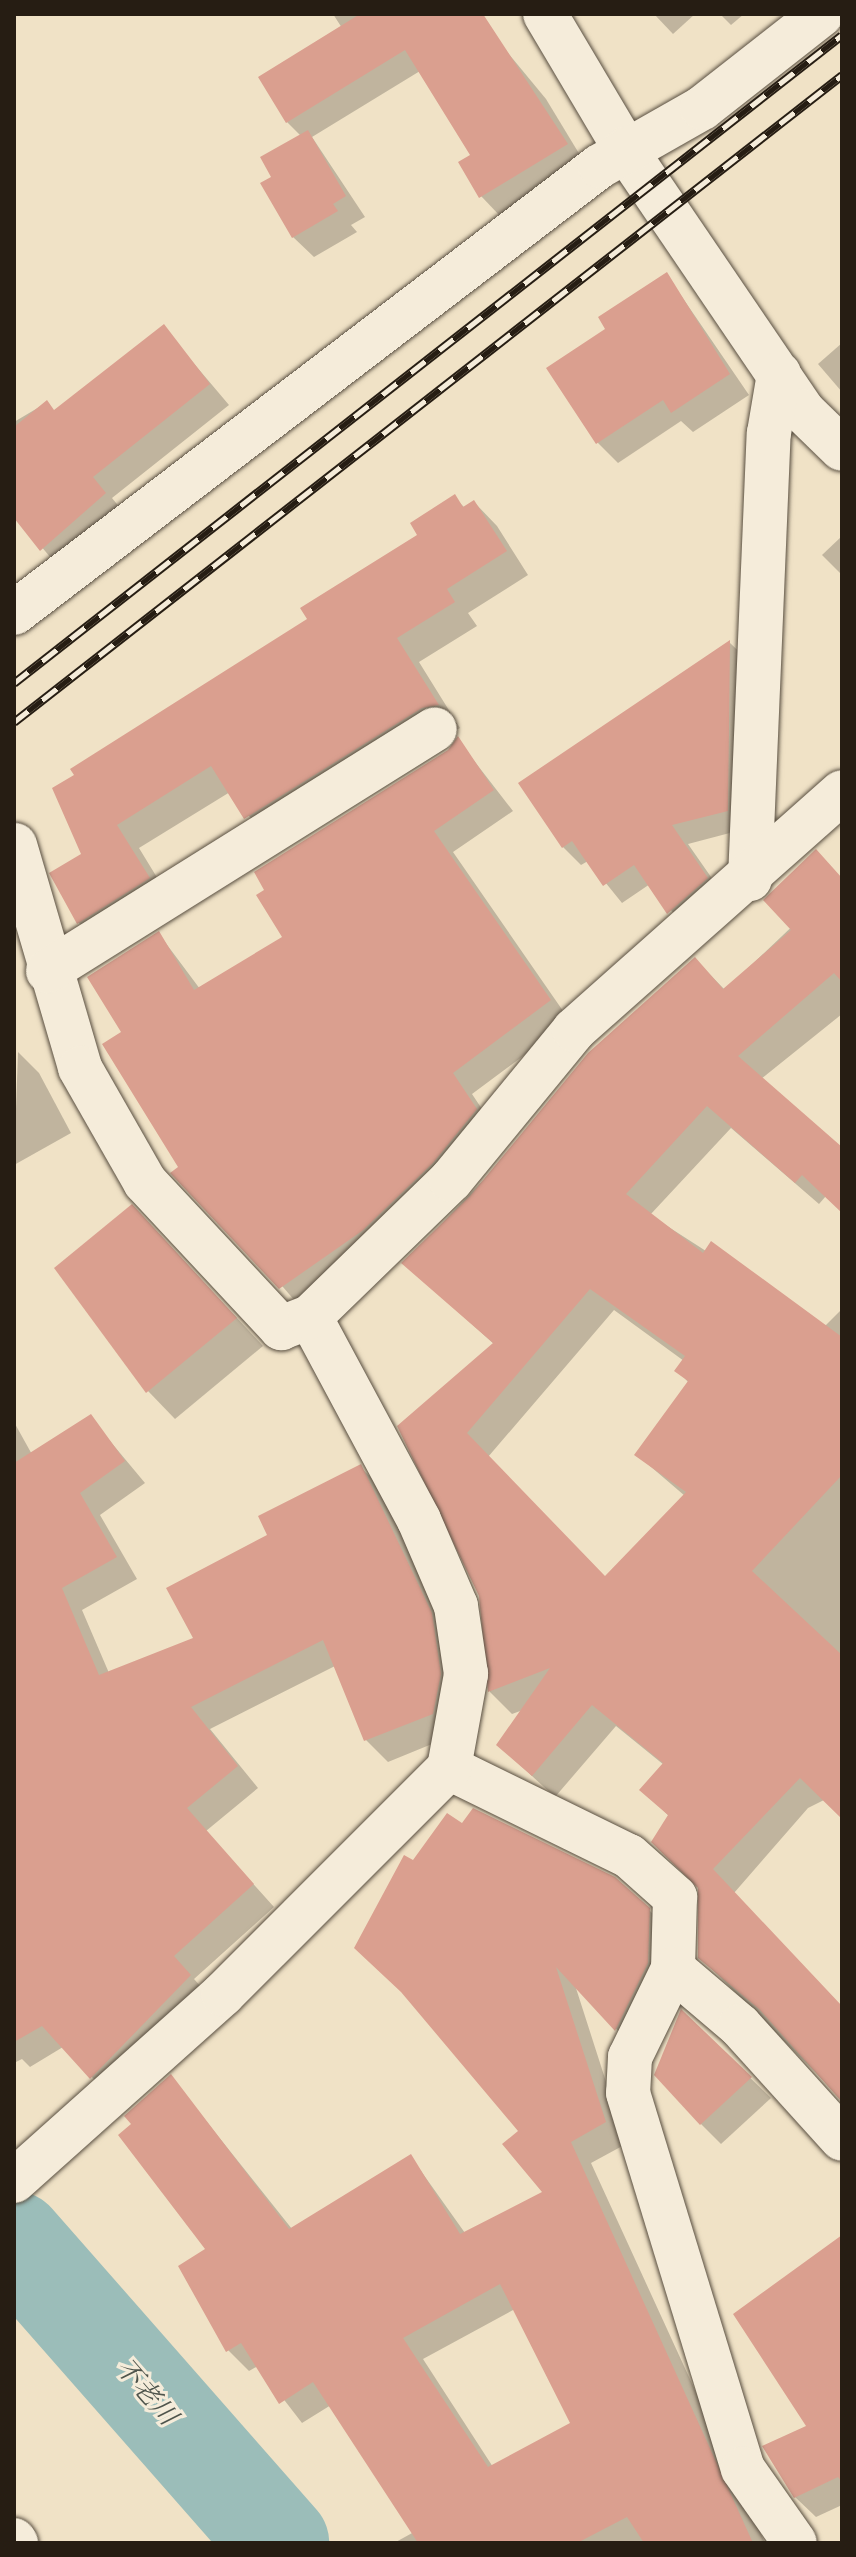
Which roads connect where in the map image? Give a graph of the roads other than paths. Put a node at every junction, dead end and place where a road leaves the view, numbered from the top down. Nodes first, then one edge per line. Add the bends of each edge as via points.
1 (545, 14) edge
2 (822, 14) edge
3 (625, 149) junction
4 (779, 374) junction
5 (842, 449) edge
6 (14, 613) edge
7 (435, 729) dead end
8 (842, 792) edge
9 (15, 845) edge
10 (750, 879) junction
11 (48, 971) junction
12 (310, 1317) junction
13 (449, 1768) junction
14 (673, 1969) junction
15 (842, 2139) edge
16 (15, 2180) edge
17 (795, 2543) edge

1 - 3 street
2 - 3 street via 702,108
3 - 4 street
3 - 6 street
4 - 5 street
4 - 10 street via 769,433
7 - 11 street
8 - 10 street
9 - 11 street
10 - 12 street via 574,1030 451,1180
11 - 12 street via 80,1068 145,1182 281,1328
12 - 13 street via 419,1520 456,1606 466,1674
13 - 14 street via 660,1877 675,1897
13 - 16 street via 223,1994
14 - 15 street via 740,2026
14 - 17 street via 630,2057 628,2093 743,2469

